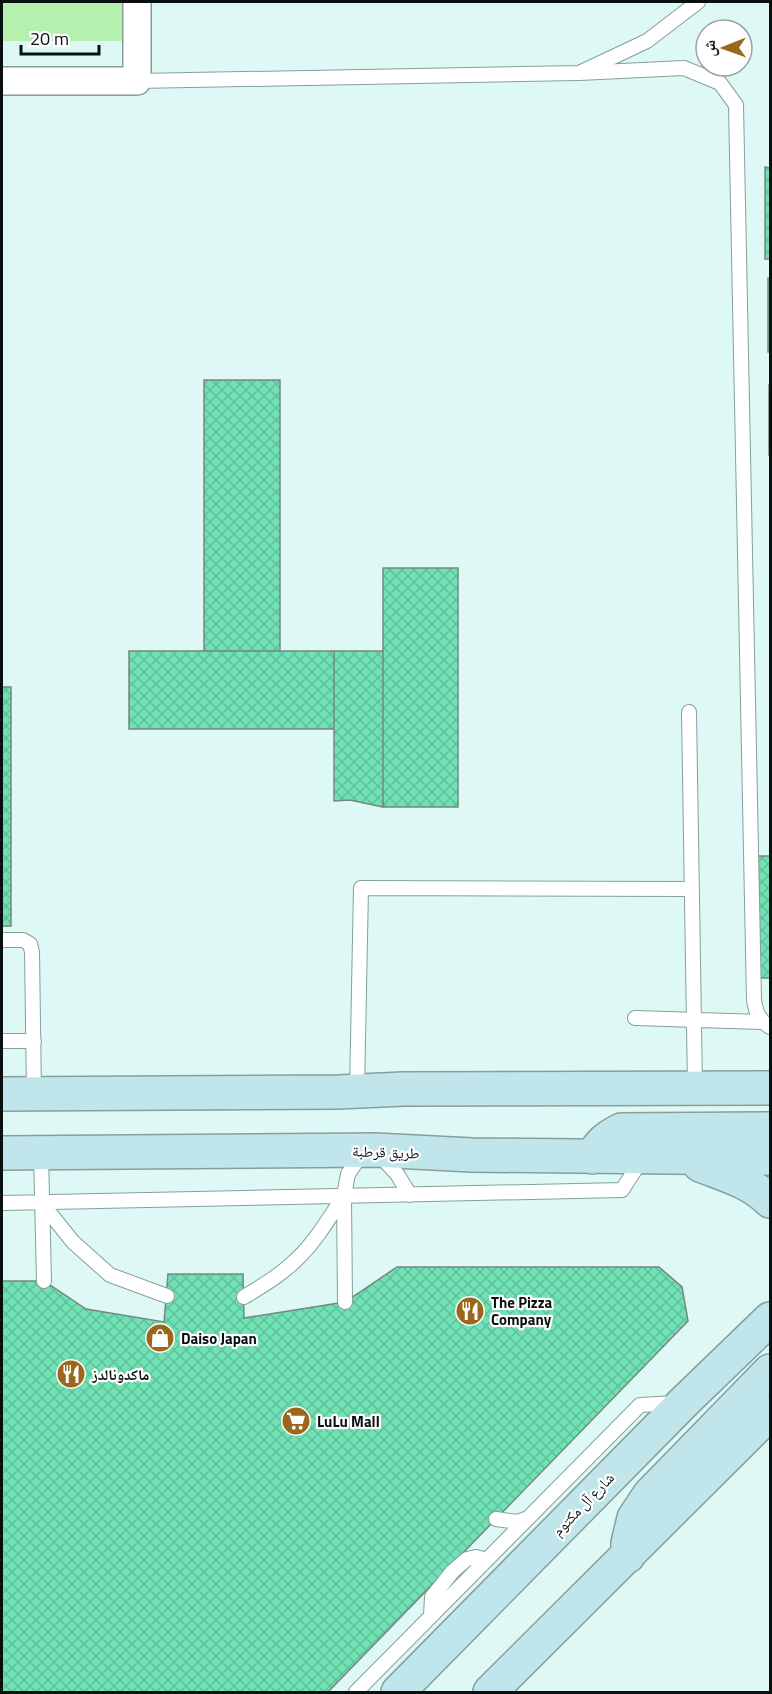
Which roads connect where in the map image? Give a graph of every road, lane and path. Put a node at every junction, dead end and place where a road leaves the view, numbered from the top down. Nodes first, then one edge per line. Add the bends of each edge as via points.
1 (137, 2) edge
2 (698, 2) edge
3 (579, 74) junction
4 (2, 81) edge
5 (137, 81) junction
6 (689, 712) dead end
7 (692, 889) junction
8 (2, 940) edge
9 (635, 1018) dead end
10 (695, 1018) junction
11 (766, 1024) edge
12 (2, 1041) edge
13 (34, 1041) junction
14 (695, 1087) junction
15 (771, 1088) edge
16 (357, 1092) junction
17 (2, 1094) edge
18 (34, 1094) junction
19 (771, 1129) edge
20 (375, 1150) junction
21 (2, 1153) edge
22 (41, 1153) junction
23 (592, 1157) junction
24 (638, 1158) junction
25 (682, 1158) junction
26 (771, 1158) edge
27 (410, 1195) junction
28 (344, 1196) junction
29 (41, 1202) junction
30 (771, 1202) edge
31 (2, 1203) edge
32 (44, 1281) dead end
33 (167, 1296) dead end
34 (244, 1297) dead end
35 (345, 1302) dead end
36 (770, 1319) edge
37 (771, 1371) edge
38 (684, 1402) junction
39 (771, 1413) edge
40 (528, 1518) junction
41 (496, 1519) dead end
42 (628, 1556) junction
43 (356, 1692) edge
44 (398, 1692) edge
45 (490, 1692) edge

1 - 5 street
2 - 3 lane via 647,41
3 - 5 lane
3 - 11 lane via 684,68 720,83 736,105 754,1000 756,1012
4 - 5 street
6 - 7 lane
7 - 10 lane
7 - 16 lane via 361,888
8 - 13 lane via 30,944
9 - 10 lane
10 - 11 lane
10 - 14 lane
12 - 13 lane
13 - 18 lane
14 - 15 street
14 - 16 street
16 - 18 street
17 - 18 street
19 - 23 street via 621,1131 609,1136
20 - 22 street, طريق قرطبة
20 - 23 street, طريق قرطبة
20 - 27 lane
20 - 28 lane via 356,1162 348,1174
21 - 22 street, طريق قرطبة
22 - 29 lane
23 - 24 street, طريق قرطبة
24 - 25 street, طريق قرطبة
24 - 27 lane via 622,1190
25 - 26 street, طريق قرطبة
25 - 30 street via 745,1182
27 - 28 lane
28 - 29 lane
28 - 34 lane via 297,1260
28 - 35 lane
29 - 31 lane
29 - 32 lane
29 - 33 lane via 73,1242 110,1275
36 - 38 street, شارع آل مكتوم
37 - 42 street via 650,1494 634,1518
38 - 40 lane via 640,1405
38 - 44 street, شارع آل مكتوم
39 - 42 street
40 - 41 lane via 517,1522
40 - 43 lane
42 - 45 street

